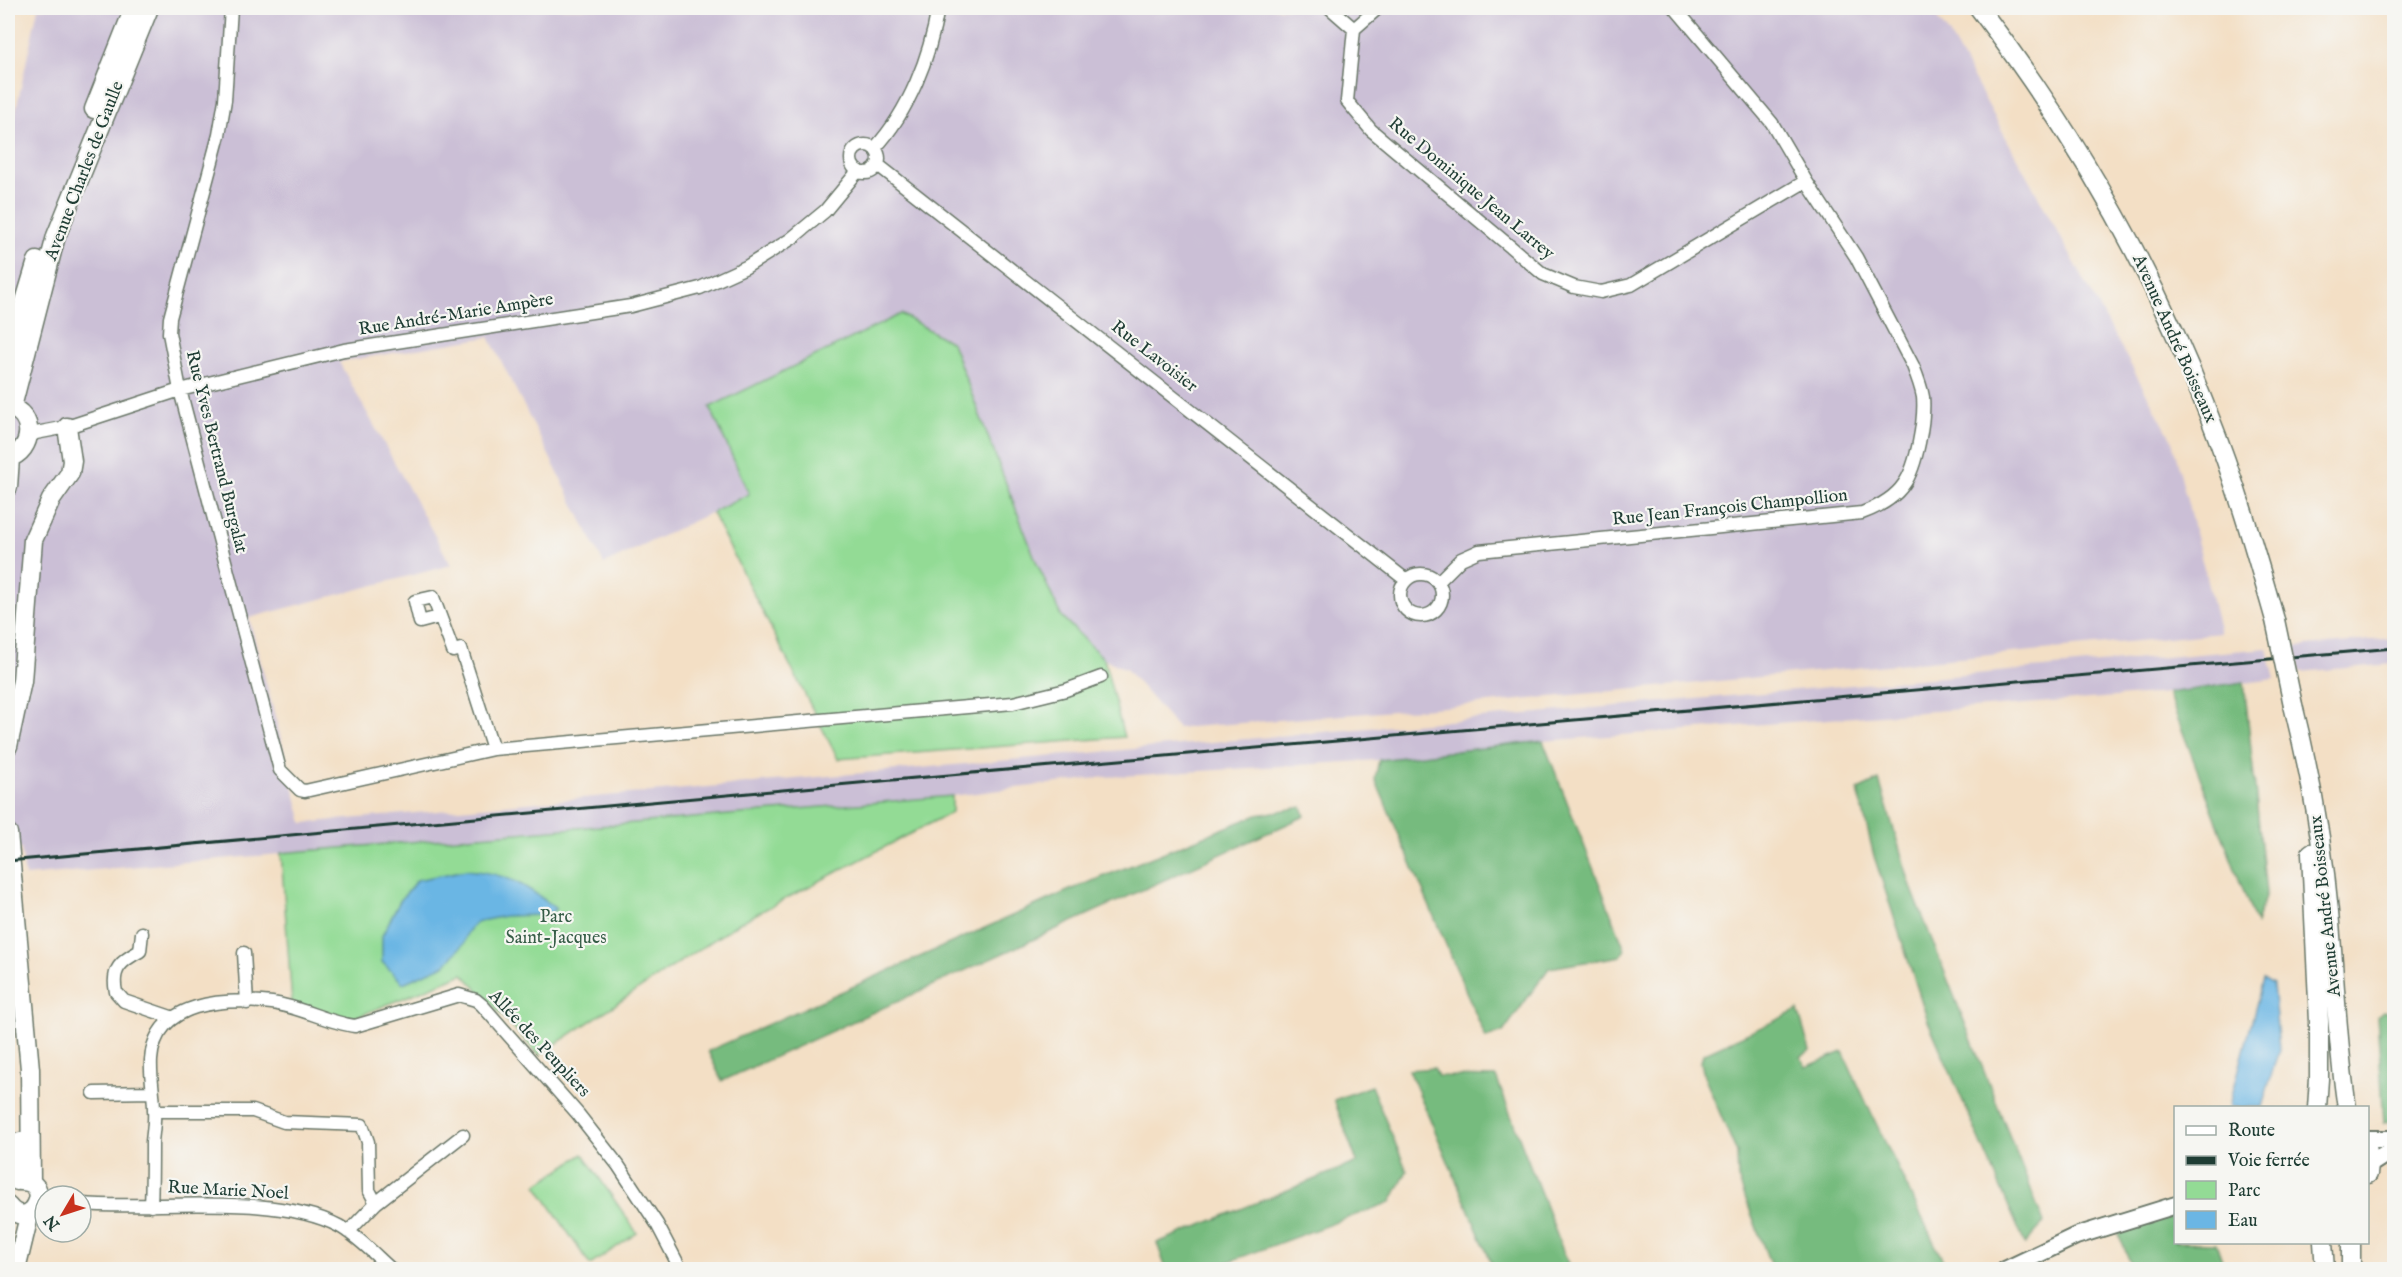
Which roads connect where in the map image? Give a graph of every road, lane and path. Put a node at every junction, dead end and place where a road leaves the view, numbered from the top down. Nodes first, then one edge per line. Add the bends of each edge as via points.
1 (134, 8) edge
2 (149, 8) edge
3 (231, 8) edge
4 (938, 8) edge
5 (1330, 8) edge
6 (1378, 8) edge
7 (1675, 8) edge
8 (1979, 8) edge
9 (1354, 29) junction
10 (875, 148) junction
11 (878, 165) junction
12 (858, 171) junction
13 (1806, 181) junction
14 (8, 358) edge
15 (180, 390) junction
16 (10, 407) edge
17 (68, 427) junction
18 (28, 438) junction
19 (9, 458) edge
20 (8, 487) edge
21 (1406, 580) junction
22 (1438, 582) junction
23 (439, 617) dead end
24 (1101, 677) dead end
25 (2293, 705) junction
26 (8, 746) edge
27 (493, 749) junction
28 (8, 833) edge
29 (8, 927) edge
30 (142, 933) dead end
31 (244, 953) dead end
32 (247, 1003) junction
33 (171, 1017) junction
34 (152, 1092) junction
35 (94, 1093) dead end
36 (2316, 1106) edge
37 (2347, 1106) edge
38 (154, 1111) junction
39 (463, 1135) dead end
40 (2369, 1139) edge
41 (2394, 1139) edge
42 (2394, 1149) edge
43 (2369, 1162) edge
44 (24, 1198) edge
45 (376, 1203) junction
46 (93, 1204) edge
47 (2174, 1205) edge
48 (151, 1206) junction
49 (348, 1232) junction
50 (2324, 1244) edge
51 (2351, 1244) edge
52 (8, 1258) edge
53 (16, 1269) edge
54 (392, 1269) edge
55 (681, 1269) edge
56 (2005, 1269) edge
57 (2325, 1269) edge
58 (2351, 1269) edge

1 - 14 main road, Avenue Charles de Gaulle via 44,241
2 - 16 main road, Avenue Charles de Gaulle via 56,236
3 - 15 street, Rue Yves Bertrand Burgalat via 219,135 170,318 169,333
4 - 10 street via 911,92
5 - 9 street
6 - 9 street
7 - 13 street, Rue Jean François Champollion via 1772,123
8 - 25 main road, Avenue André Boisseaux, bridge via 2061,125 2110,205 2157,296 2226,461 2275,620
9 - 13 street, Rue Dominique Jean Larrey via 1347,101 1371,130 1543,274 1574,287 1600,292 1630,285
10 - 11 street
10 - 12 street via 866,144 853,150 851,160
11 - 12 street via 872,171
11 - 21 street, Rue Lavoisier
12 - 15 street, Rue André-Marie Ampère via 825,211 791,239 746,267 700,288 631,306 344,350
13 - 22 street, Rue Jean François Champollion via 1856,257 1919,381 1923,405 1918,442 1912,468 1896,493 1874,508 1846,515 1479,551 1455,564
15 - 17 street, Rue André-Marie Ampère
15 - 27 street, Rue Yves Bertrand Burgalat via 280,770 305,791
16 - 18 main road, Avenue Charles de Gaulle via 24,417
17 - 18 street, Rue André-Marie Ampère
17 - 26 main road via 70,473 51,500 33,540 22,681
18 - 19 main road via 19,454
19 - 20 main road
21 - 22 street via 1422,573
21 - 22 street via 1400,590 1400,602 1407,612 1418,616 1431,614 1440,606
23 - 27 street via 453,651 461,649
24 - 27 street via 1013,703
25 - 36 main road, Avenue André Boisseaux via 2315,902 2319,1022
25 - 37 main road, Avenue André Boisseaux via 2325,869
28 - 44 main road via 30,1069
29 - 44 main road via 21,1071
30 - 33 street via 140,951 122,961 116,970 116,992 124,1001
31 - 32 street
32 - 33 street, Allée des Peupliers via 191,1008
32 - 55 street, Allée des Peupliers via 294,1007 338,1024 355,1026 451,996 476,1000 618,1165
33 - 34 street via 153,1047
34 - 35 street
34 - 38 street
38 - 45 street via 254,1111 284,1122 362,1125 368,1142 369,1190
38 - 48 street
39 - 45 street
40 - 41 main road
42 - 43 main road
44 - 52 main road via 14,1221
44 - 53 main road
45 - 49 street
46 - 48 street, Rue Marie Noel
47 - 56 main road via 2087,1232
48 - 49 street, Rue Marie Noel via 290,1211 322,1219
49 - 54 street, Rue Marie Noel
50 - 57 main road
51 - 58 main road

